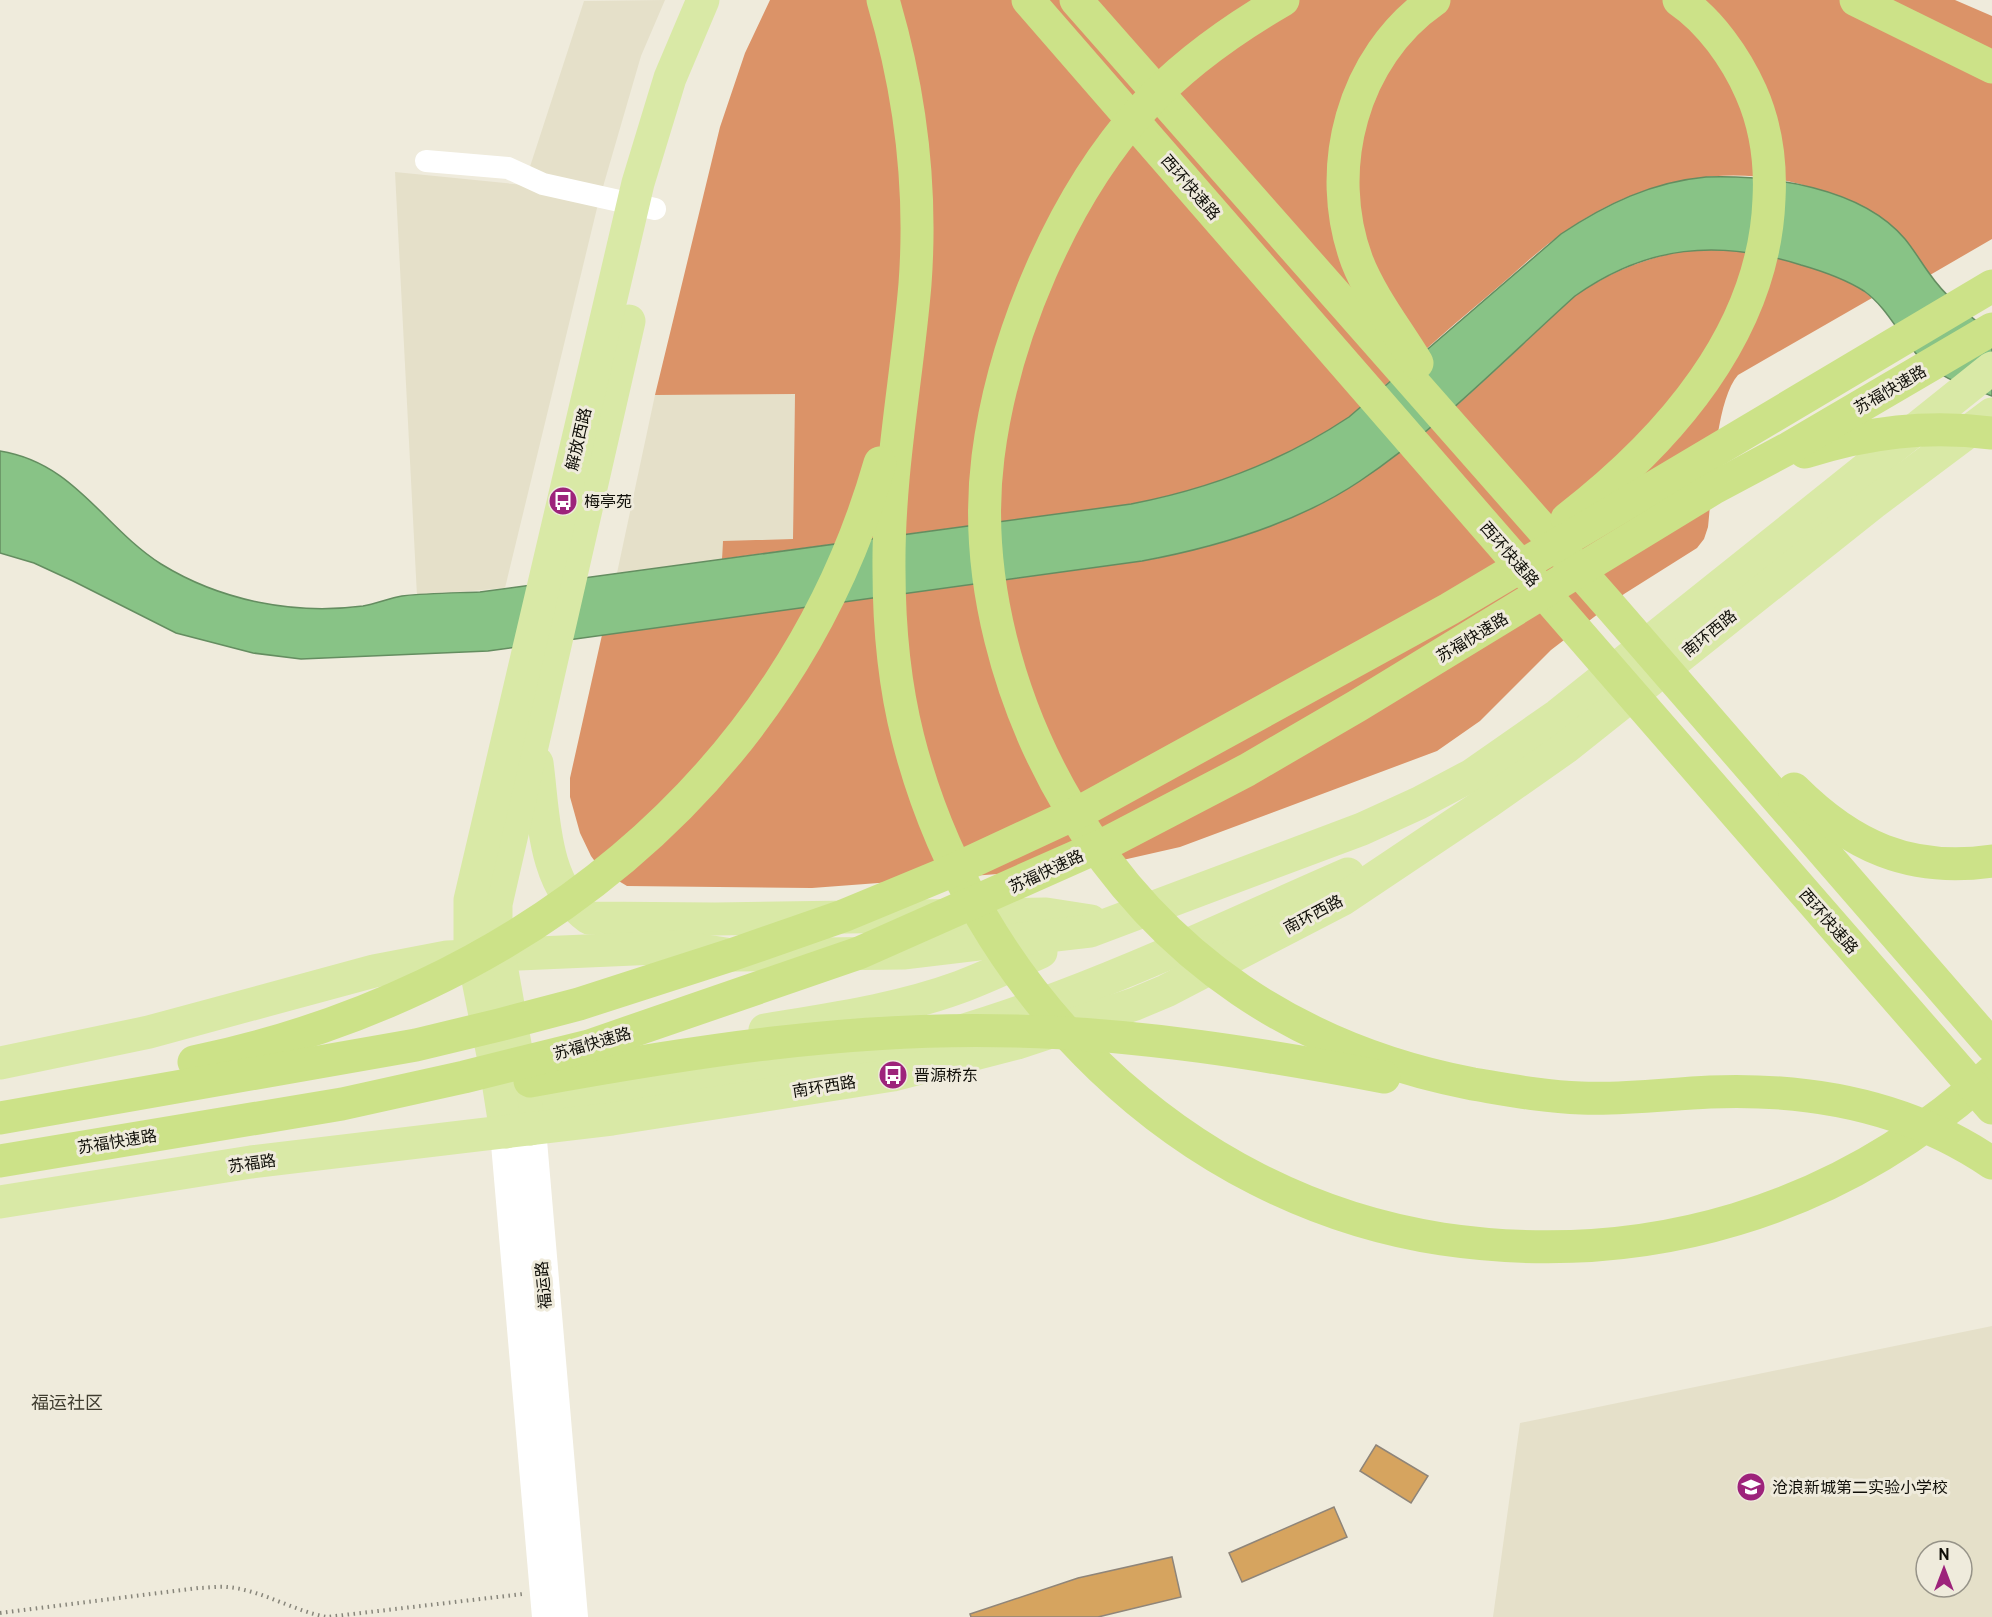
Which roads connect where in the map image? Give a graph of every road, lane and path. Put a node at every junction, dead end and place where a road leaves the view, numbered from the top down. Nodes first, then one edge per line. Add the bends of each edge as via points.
1 (703, 0) edge
2 (727, 0) edge
3 (883, 0) edge
4 (1028, 0) edge
5 (1076, 0) edge
6 (1283, 0) edge
7 (1434, 0) edge
8 (1679, 0) edge
9 (1856, 0) edge
10 (1992, 67) edge
11 (426, 161) dead end
12 (644, 207) junction
13 (1992, 286) edge
14 (1992, 329) edge
15 (907, 358) junction
16 (1992, 368) edge
17 (1992, 414) edge
18 (1992, 434) edge
19 (1473, 451) junction
20 (1714, 488) junction
21 (1611, 607) junction
22 (1449, 609) junction
23 (539, 657) junction
24 (534, 738) junction
25 (1992, 861) edge
26 (1099, 927) junction
27 (486, 954) junction
28 (1992, 1046) edge
29 (0, 1063) edge
30 (1992, 1072) edge
31 (0, 1096) edge
32 (1577, 1098) junction
33 (513, 1101) junction
34 (1992, 1108) edge
35 (0, 1118) edge
36 (154, 1135) junction
37 (0, 1161) edge
38 (1992, 1163) edge
39 (0, 1202) edge
40 (556, 1580) junction
41 (494, 1597) dead end
42 (0, 1613) edge
43 (548, 1617) edge
44 (572, 1617) edge

1 - 12 main road, 解放西路 via 669,78 652,132
2 - 12 main road, 解放西路
3 - 15 highway via 904,88 915,183 915,278
4 - 34 highway, 西环快速路
5 - 19 highway
6 - 32 highway via 1241,25 1143,107 1092,177 1020,321 993,418 987,469 988,555 1002,639 1033,736 1097,852 1161,925 1198,959 1266,1008 1353,1050 1452,1080
7 - 19 highway via 1398,33 1364,84 1346,142 1344,214 1358,263 1372,290
8 - 22 highway via 1702,20 1733,60 1746,81 1764,130 1770,171 1768,216 1754,284 1741,316 1701,384 1635,462
9 - 10 highway
11 - 12 street via 508,168 543,184
12 - 23 main road, 解放西路
13 - 22 highway
14 - 20 highway, 苏福快速路
15 - 30 highway via 895,459 889,570 895,669 907,735 936,825 1002,952 1046,1011 1115,1082 1179,1133 1255,1178 1296,1197 1377,1224 1479,1244 1536,1249 1590,1247 1689,1233 1786,1202 1839,1178 1894,1146
15 - 31 highway via 867,508 818,617 759,712 727,754 697,790 630,855 552,914 509,940 460,967 357,1013 236,1053
16 - 26 main road, 南环西路 via 1558,715 1472,775 1362,829
17 - 33 main road, 南环西路 via 1873,503 1565,748 1343,898 1166,991 1058,1030 893,1076
18 - 20 highway via 1918,429 1865,435 1792,456
19 - 21 highway
20 - 36 highway, 苏福快速路 via 1247,770 1107,843 859,953 589,1046 342,1104
21 - 25 highway via 1834,826 1867,844 1907,858 1955,864
21 - 28 highway
22 - 35 highway via 1087,808 843,916 579,1004 416,1045
23 - 24 main road, 解放西路
23 - 27 main road, 解放西路 via 470,900 469,920
24 - 26 main road via 542,812 554,866 577,910 589,918 1046,914
24 - 27 main road, 解放西路
26 - 27 main road, 南环西路 via 903,953 732,955 680,947
26 - 33 main road via 960,987
27 - 29 main road via 374,971 149,1032
27 - 33 main road, 福运路
32 - 36 highway via 1430,1085 1295,1060 1138,1038 954,1031 840,1036 738,1047 335,1117
32 - 38 highway via 1745,1091 1810,1094 1918,1122
33 - 39 main road, 苏福路 via 251,1162
33 - 40 main road, 福运路
36 - 37 highway, 苏福快速路
40 - 43 main road, 福运路
40 - 44 main road, 福运路
41 - 42 path via 327,1617 227,1587

